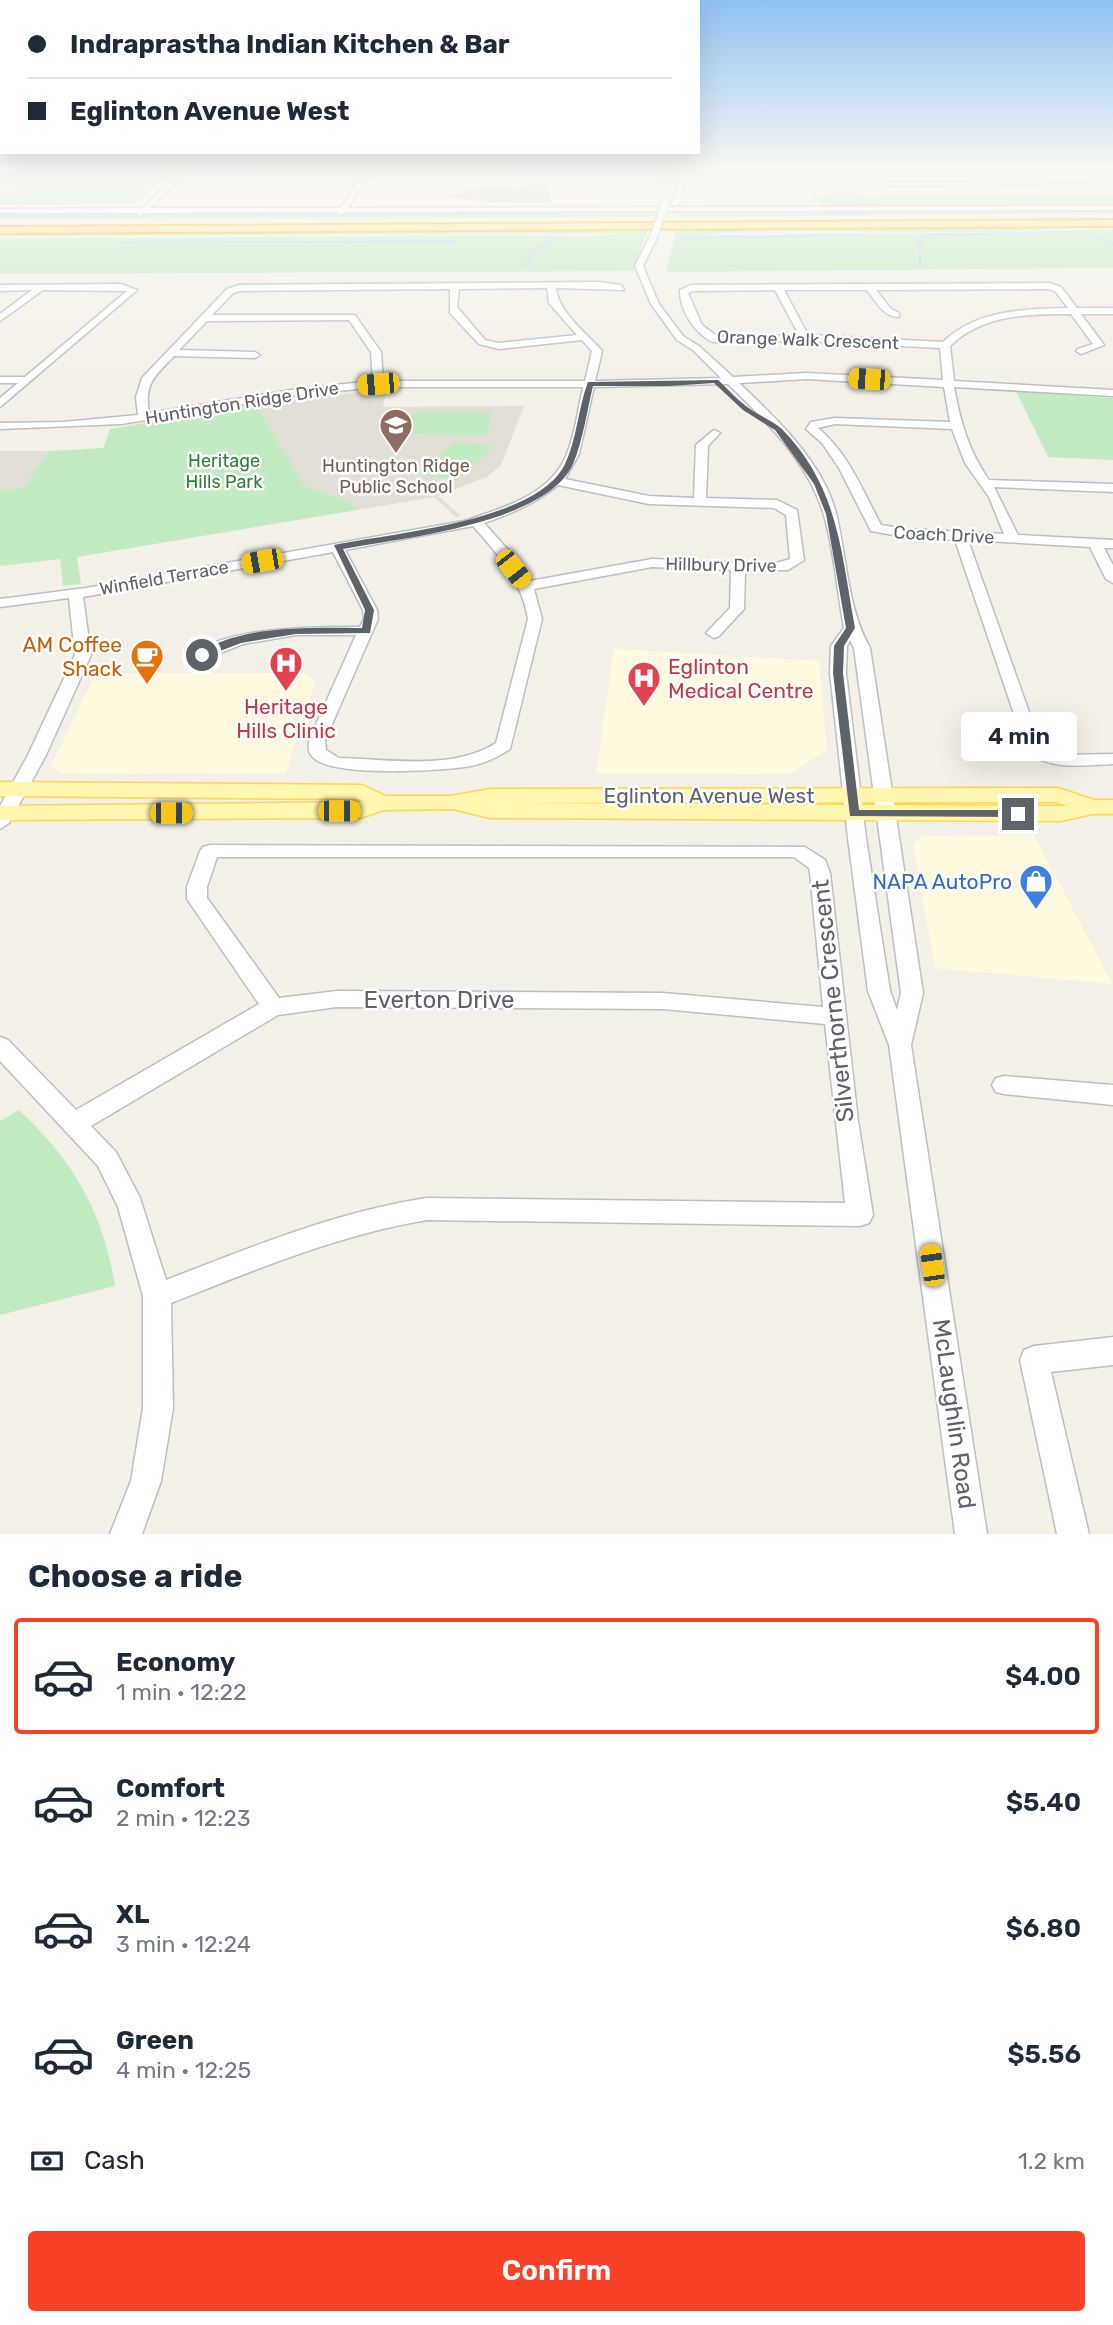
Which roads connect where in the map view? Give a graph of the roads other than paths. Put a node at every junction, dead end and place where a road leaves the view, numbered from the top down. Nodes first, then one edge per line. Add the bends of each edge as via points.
1 (652, 241) edge
2 (653, 272) dead end
3 (647, 281) junction
4 (455, 286) junction
5 (551, 286) junction
6 (42, 287) junction
7 (778, 287) junction
8 (869, 287) junction
9 (0, 288) edge
10 (621, 288) dead end
11 (1113, 311) edge
12 (1074, 312) junction
13 (896, 316) dead end
14 (0, 318) edge
15 (206, 318) junction
16 (587, 337) junction
17 (680, 338) junction
18 (805, 338) junction
19 (945, 345) junction
20 (1081, 351) dead end
21 (170, 353) junction
22 (255, 355) dead end
23 (0, 380) edge
24 (25, 380) junction
25 (730, 380) junction
26 (715, 381) junction
27 (949, 383) junction
28 (378, 384) junction
29 (590, 384) junction
30 (1113, 393) edge
31 (0, 404) edge
32 (144, 418) junction
33 (0, 426) edge
34 (957, 426) junction
35 (778, 429) junction
36 (714, 433) dead end
37 (558, 481) junction
38 (983, 483) junction
39 (1113, 488) edge
40 (700, 500) junction
41 (475, 522) junction
42 (960, 536) junction
43 (1013, 539) junction
44 (1095, 543) junction
45 (1113, 544) edge
46 (337, 547) junction
47 (738, 565) junction
48 (1113, 579) edge
49 (526, 586) junction
50 (76, 594) junction
51 (0, 603) edge
52 (850, 628) junction
53 (367, 631) junction
54 (714, 633) dead end
55 (202, 655) dead end
56 (1113, 759) edge
57 (10, 789) edge
58 (382, 803) junction
59 (853, 804) junction
60 (887, 805) junction
61 (1102, 807) edge
62 (2, 816) edge
63 (274, 1007) junction
64 (834, 1016) junction
65 (900, 1045) junction
66 (0, 1046) edge
67 (1004, 1085) dead end
68 (1113, 1095) edge
69 (75, 1123) junction
70 (157, 1296) junction
71 (1113, 1351) edge
72 (126, 1534) edge
73 (971, 1534) edge
74 (1073, 1534) edge

1 - 3 street, bridge via 639,266
2 - 3 street
3 - 17 street via 655,304
4 - 5 street
4 - 15 street via 245,287 230,291
4 - 16 street via 456,313 485,344
5 - 10 street
5 - 16 street via 553,303
6 - 9 street
6 - 14 street
6 - 24 street via 133,290
7 - 8 street, Orange Walk Crescent
7 - 18 street
7 - 18 street, Orange Walk Crescent via 691,288 683,292 709,337
8 - 12 street, Orange Walk Crescent via 1049,286 1058,289
8 - 13 street
11 - 12 street
12 - 19 street via 996,318 959,330
12 - 20 street, Orange Walk Crescent via 1099,345
15 - 21 street
15 - 28 street via 352,317 376,352
16 - 29 street via 597,351
17 - 25 street
17 - 26 street via 684,350
18 - 19 street, Orange Walk Crescent
19 - 27 street
21 - 22 street
21 - 32 street via 142,388
23 - 24 street
24 - 31 street
25 - 26 street, Huntington Ridge Drive
25 - 27 street, Huntington Ridge Drive via 806,376
25 - 35 street
26 - 29 street, Huntington Ridge Drive
26 - 35 street via 745,409
27 - 30 street, Huntington Ridge Drive
27 - 34 street
28 - 29 street, Huntington Ridge Drive
28 - 32 street, Huntington Ridge Drive via 298,392
29 - 37 street via 573,454
32 - 33 street, Huntington Ridge Drive
34 - 38 street
34 - 42 street, Coach Drive via 822,421 812,429 845,468 876,528
35 - 52 street, McLaughlin Road via 807,466 828,506
36 - 40 street via 702,445
37 - 40 street, Hillbury Drive via 632,498
37 - 41 street, Winfield Terrace via 519,506
38 - 39 street
38 - 43 street via 995,497
40 - 47 street, Hillbury Drive via 767,503 792,513 797,560 773,568
41 - 46 street, Winfield Terrace
41 - 49 street
42 - 43 street, Coach Drive
42 - 56 street via 1033,748 1051,759
43 - 44 street, Coach Drive
44 - 45 street, Coach Drive
44 - 48 street
46 - 50 street, Winfield Terrace
46 - 53 street via 370,610
47 - 49 street, Hillbury Drive via 652,563
47 - 54 street via 737,609
49 - 53 street via 535,619 504,745 481,759 458,764 336,763 320,754 317,740
50 - 51 street, Winfield Terrace
50 - 57 street via 83,655
52 - 59 street, McLaughlin Road via 839,646 838,673
52 - 60 street, McLaughlin Road via 862,648
53 - 55 street via 296,631 239,640
57 - 58 main road, Eglinton Avenue West via 362,792
57 - 62 street
58 - 59 main road, Eglinton Avenue West via 450,803 490,811
58 - 62 main road, Eglinton Avenue West via 360,811
59 - 60 main road, Eglinton Avenue West
59 - 65 street, McLaughlin Road via 879,991
60 - 61 main road, Eglinton Avenue West via 1061,814
60 - 65 street, McLaughlin Road via 912,993
63 - 64 street, Everton Drive via 338,999 663,1000
63 - 64 street, Silverthorne Crescent via 197,899 210,851 798,851 818,865 820,873
63 - 69 street, Everton Drive
64 - 70 street, Silverthorne Crescent via 860,1214 427,1209 354,1222
65 - 73 street, McLaughlin Road
66 - 69 street
67 - 68 street
69 - 70 street via 107,1159 131,1206
70 - 72 street via 158,1408 146,1480
71 - 74 street via 1034,1360

